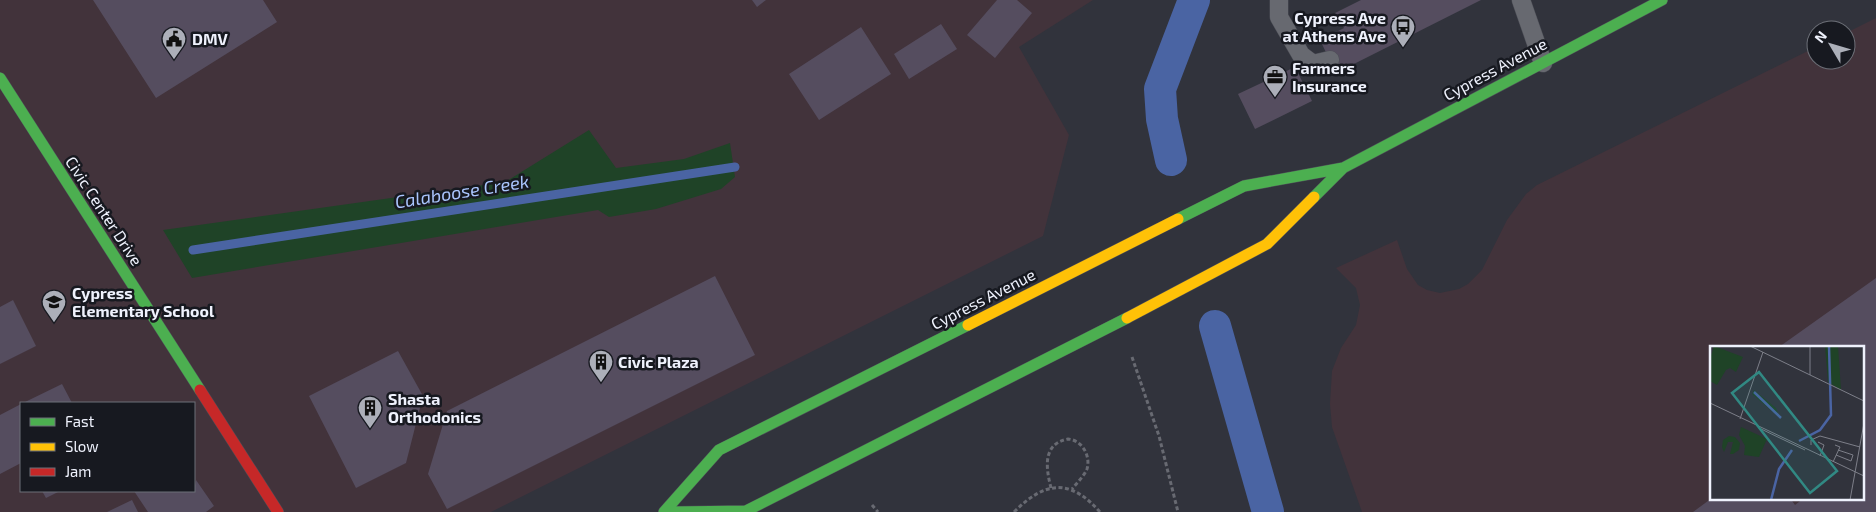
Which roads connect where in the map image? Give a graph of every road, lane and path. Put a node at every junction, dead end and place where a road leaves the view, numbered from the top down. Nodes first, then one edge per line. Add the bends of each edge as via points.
1 (1279, 0) edge
2 (1521, 0) edge
3 (1662, 0) edge
4 (1330, 60) dead end
5 (1543, 63) junction
6 (0, 78) edge
7 (1344, 168) junction
8 (1132, 357) dead end
9 (1051, 488) junction
10 (1072, 489) junction
11 (872, 505) dead end
12 (278, 512) edge
13 (664, 512) edge
14 (674, 512) edge
15 (878, 512) edge
16 (1014, 512) edge
17 (1100, 512) edge
18 (1178, 512) edge

1 - 4 lane via 1279,17 1301,55 1313,64
2 - 5 lane
3 - 5 main road, Cypress Avenue
5 - 7 main road, Cypress Avenue
6 - 12 main road, Civic Center Drive
7 - 13 main road, Cypress Avenue via 1244,186 719,450
7 - 14 main road, Cypress Avenue via 1267,244 1113,326 746,511
8 - 18 path via 1159,436
9 - 10 path
9 - 10 path via 1046,470 1048,454 1054,444 1068,439 1081,445 1088,460 1086,472
9 - 16 path via 1023,503
10 - 17 path
11 - 15 path

